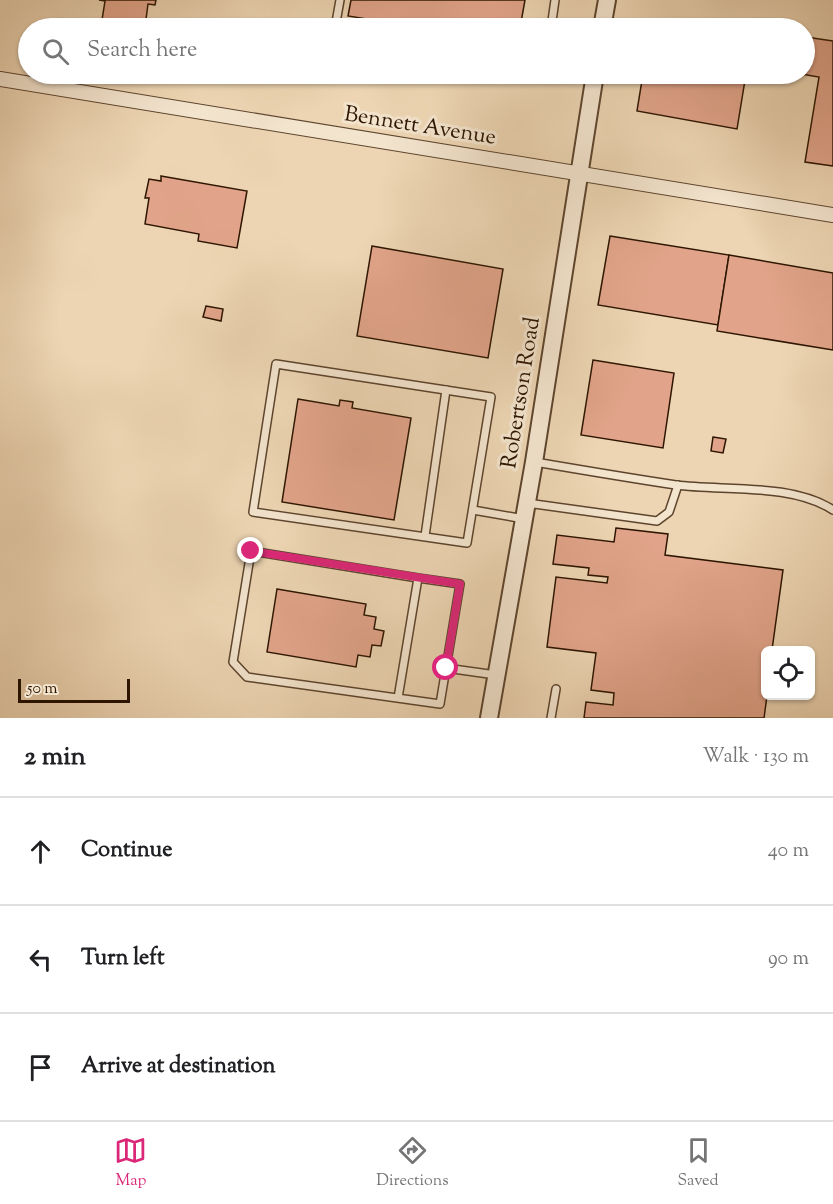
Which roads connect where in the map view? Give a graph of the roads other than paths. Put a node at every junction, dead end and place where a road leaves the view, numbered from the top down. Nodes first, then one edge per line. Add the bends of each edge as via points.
1 (339, 0) edge
2 (555, 0) edge
3 (607, 0) edge
4 (336, 18) edge
5 (552, 18) edge
6 (604, 18) edge
7 (0, 79) edge
8 (18, 82) edge
9 (30, 84) edge
10 (593, 84) edge
11 (579, 174) junction
12 (833, 215) edge
13 (446, 390) junction
14 (534, 462) junction
15 (678, 485) junction
16 (473, 510) junction
17 (833, 510) edge
18 (525, 511) junction
19 (425, 536) junction
20 (418, 578) junction
21 (446, 668) junction
22 (496, 675) junction
23 (556, 689) dead end
24 (398, 698) junction
25 (489, 718) edge
26 (551, 718) edge

1 - 4 lane
2 - 5 lane
3 - 6 street
7 - 8 street, Bennett Avenue
9 - 11 street, Bennett Avenue
10 - 11 street, Robertson Road
11 - 12 street, Bennett Avenue
11 - 14 street, Robertson Road
13 - 16 lane via 491,397
13 - 19 lane
13 - 19 lane via 276,364 253,512
14 - 15 lane
14 - 18 street, Robertson Road
15 - 17 lane via 785,495
15 - 18 lane via 669,512 650,522
16 - 18 lane
16 - 19 lane via 467,543
18 - 22 street, Robertson Road
20 - 21 lane via 460,584
20 - 24 lane
20 - 24 lane via 251,551 233,662 247,677
21 - 22 lane
21 - 24 lane via 440,704
22 - 25 street, Robertson Road
23 - 26 lane

